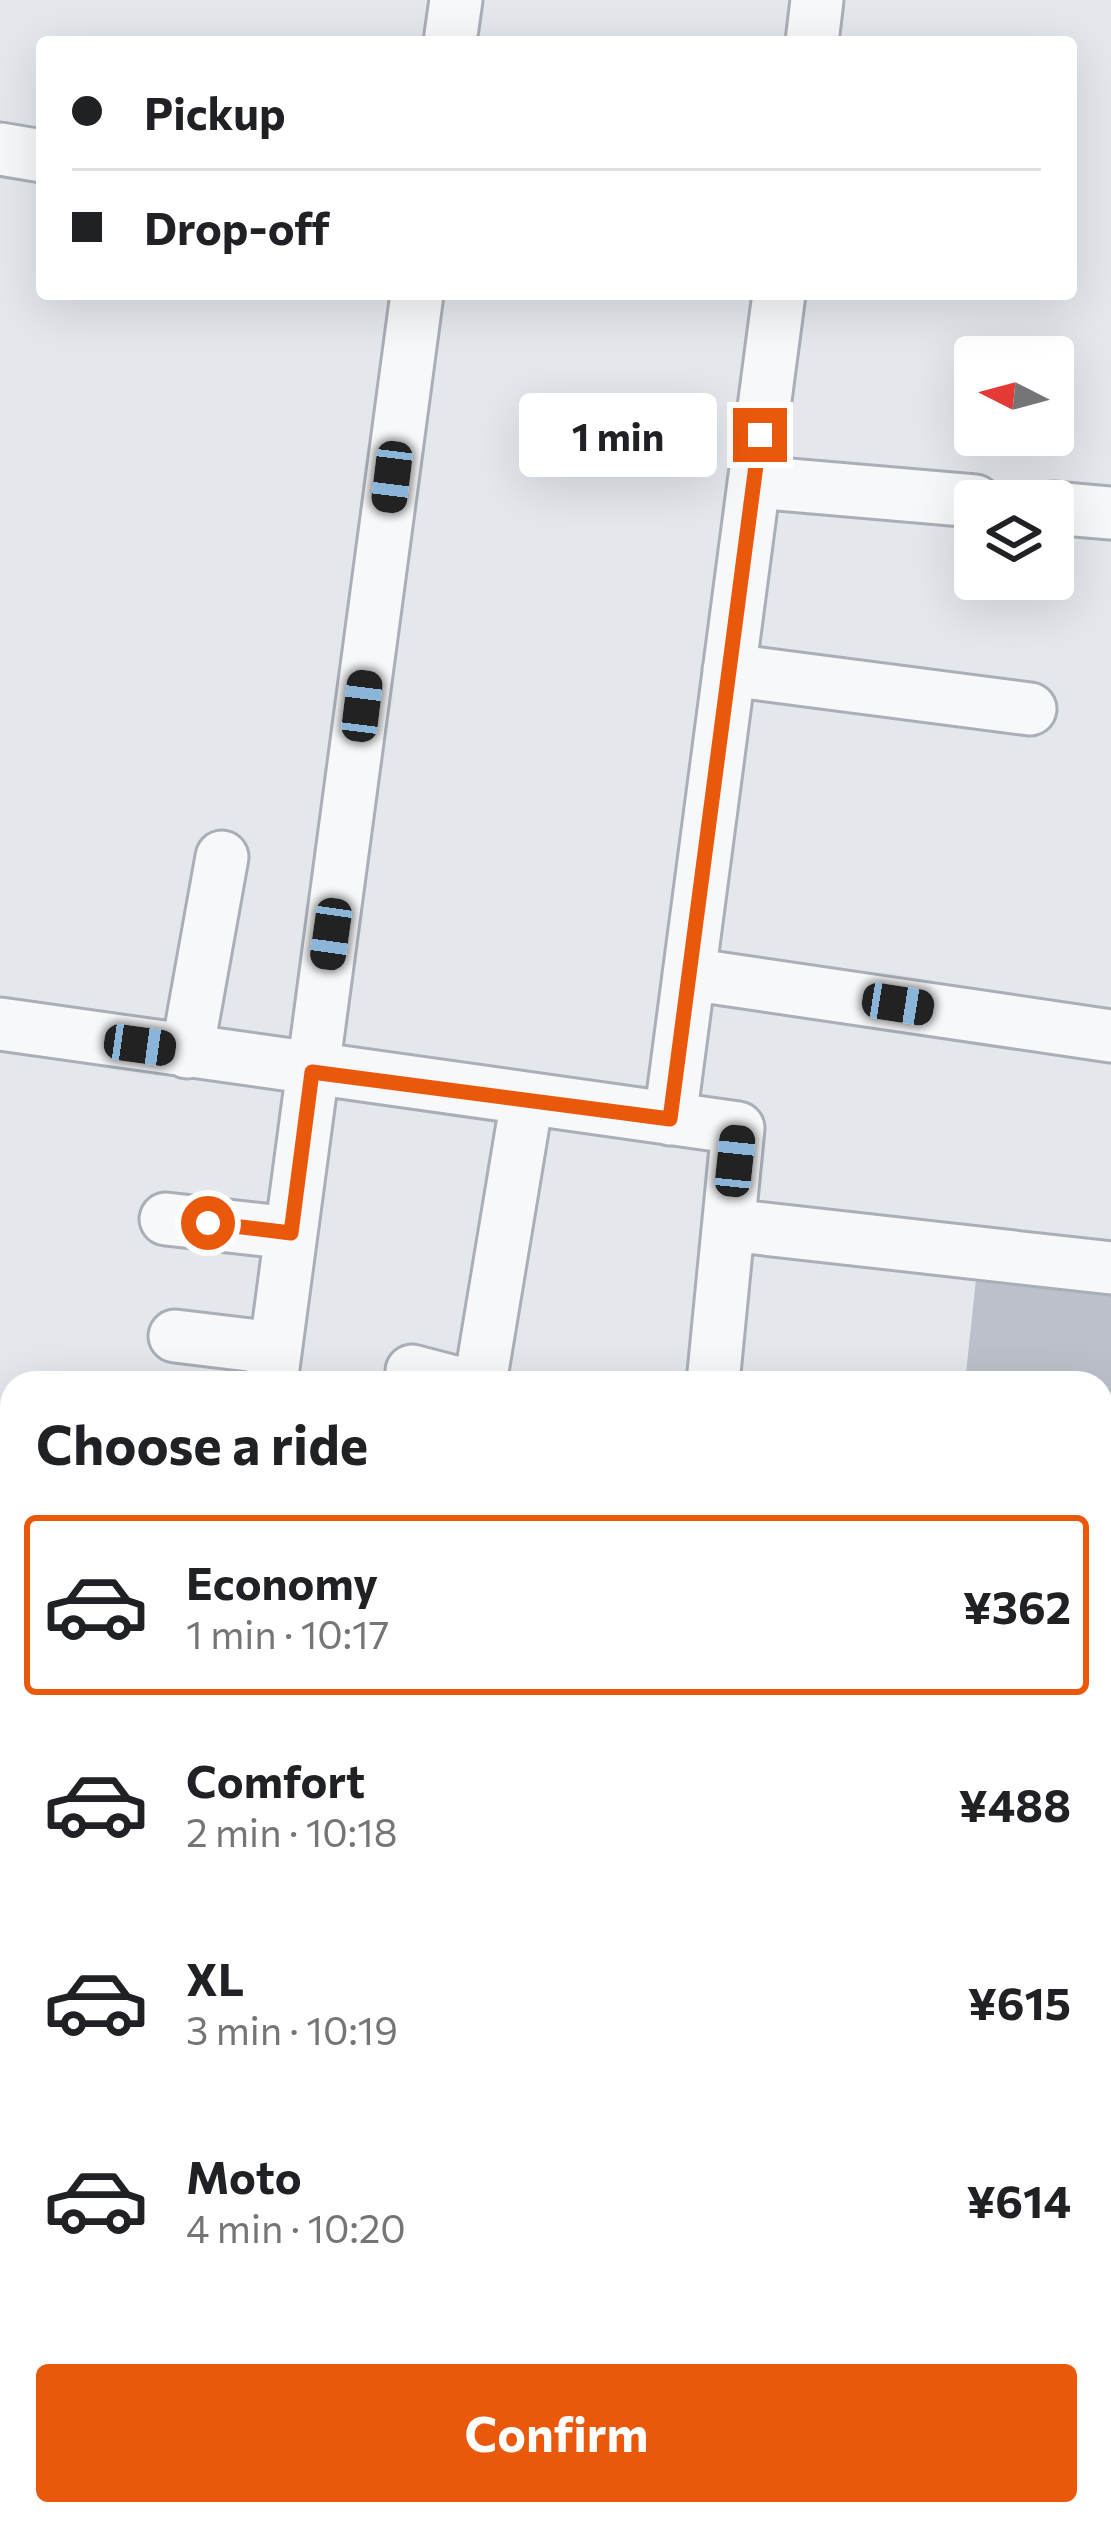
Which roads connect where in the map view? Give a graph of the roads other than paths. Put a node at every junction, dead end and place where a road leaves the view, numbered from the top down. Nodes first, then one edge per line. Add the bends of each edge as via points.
1 (456, 0) edge
2 (817, 0) edge
3 (451, 36) edge
4 (813, 36) edge
5 (0, 149) edge
6 (36, 155) edge
7 (416, 300) edge
8 (778, 300) edge
9 (754, 482) junction
10 (954, 499) edge
11 (1074, 510) edge
12 (1111, 513) edge
13 (729, 670) junction
14 (1030, 709) dead end
15 (222, 857) dead end
16 (689, 974) junction
17 (0, 1024) edge
18 (1111, 1036) edge
19 (187, 1052) junction
20 (312, 1072) junction
21 (527, 1100) junction
22 (670, 1119) junction
23 (166, 1219) dead end
24 (729, 1226) junction
25 (291, 1233) junction
26 (1111, 1268) edge
27 (175, 1336) dead end
28 (273, 1365) edge
29 (482, 1371) edge
30 (714, 1371) edge

1 - 3 street
2 - 4 street
5 - 6 street
7 - 20 street
8 - 9 street
9 - 10 street
9 - 13 street
11 - 12 street
13 - 14 street
13 - 16 street
15 - 19 street
16 - 18 street
16 - 22 street
17 - 19 street
19 - 20 street
20 - 21 street
20 - 25 street
21 - 22 street
21 - 29 street
22 - 24 street via 738,1128
23 - 25 street
24 - 26 street
24 - 30 street
25 - 28 street
27 - 28 street

